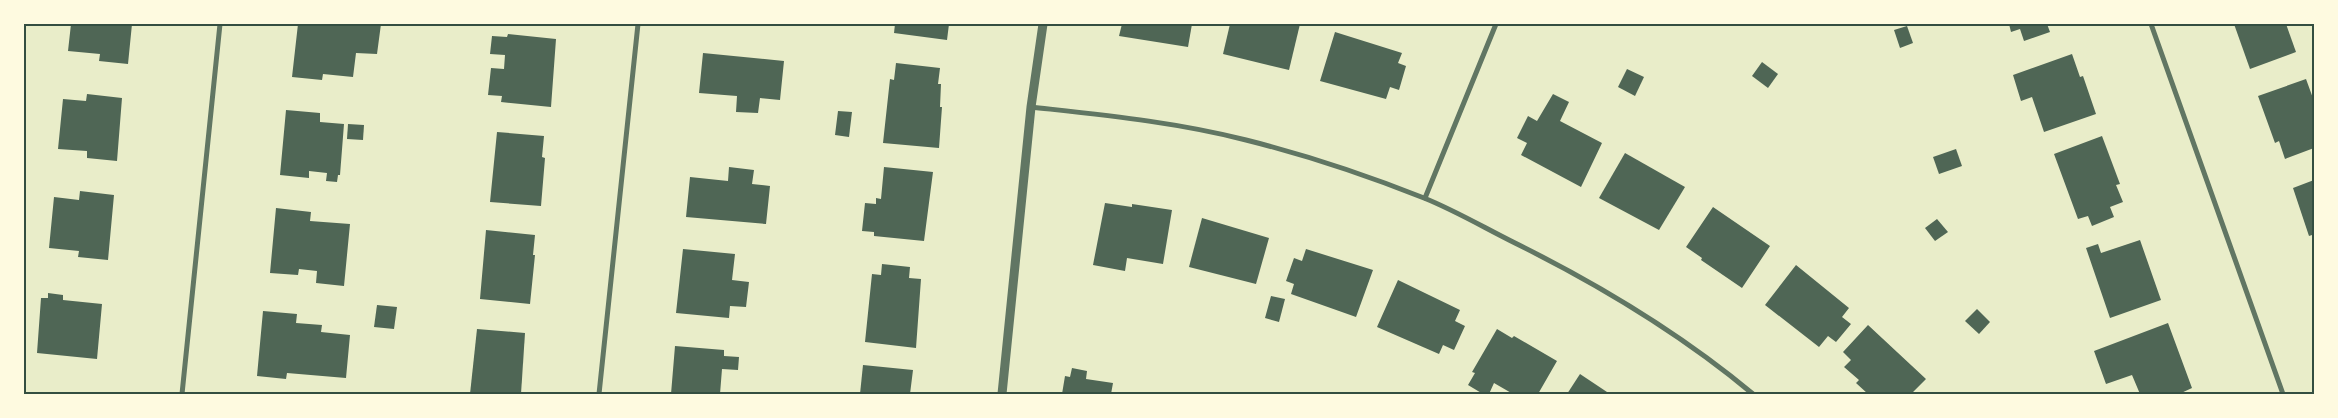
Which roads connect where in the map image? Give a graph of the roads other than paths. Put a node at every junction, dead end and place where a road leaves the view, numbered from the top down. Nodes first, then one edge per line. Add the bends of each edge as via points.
1 (220, 24) edge
2 (638, 24) edge
3 (1043, 24) edge
4 (1496, 24) edge
5 (2150, 24) edge
6 (1031, 107) junction
7 (1425, 198) junction
8 (182, 394) edge
9 (599, 394) edge
10 (1002, 394) edge
11 (1753, 394) edge
12 (2283, 394) edge

1 - 8 street
2 - 9 street
3 - 6 street
4 - 7 street
5 - 12 street
6 - 7 street via 1159,122 1246,140 1329,164
6 - 10 street
7 - 11 street via 1577,273 1653,321

